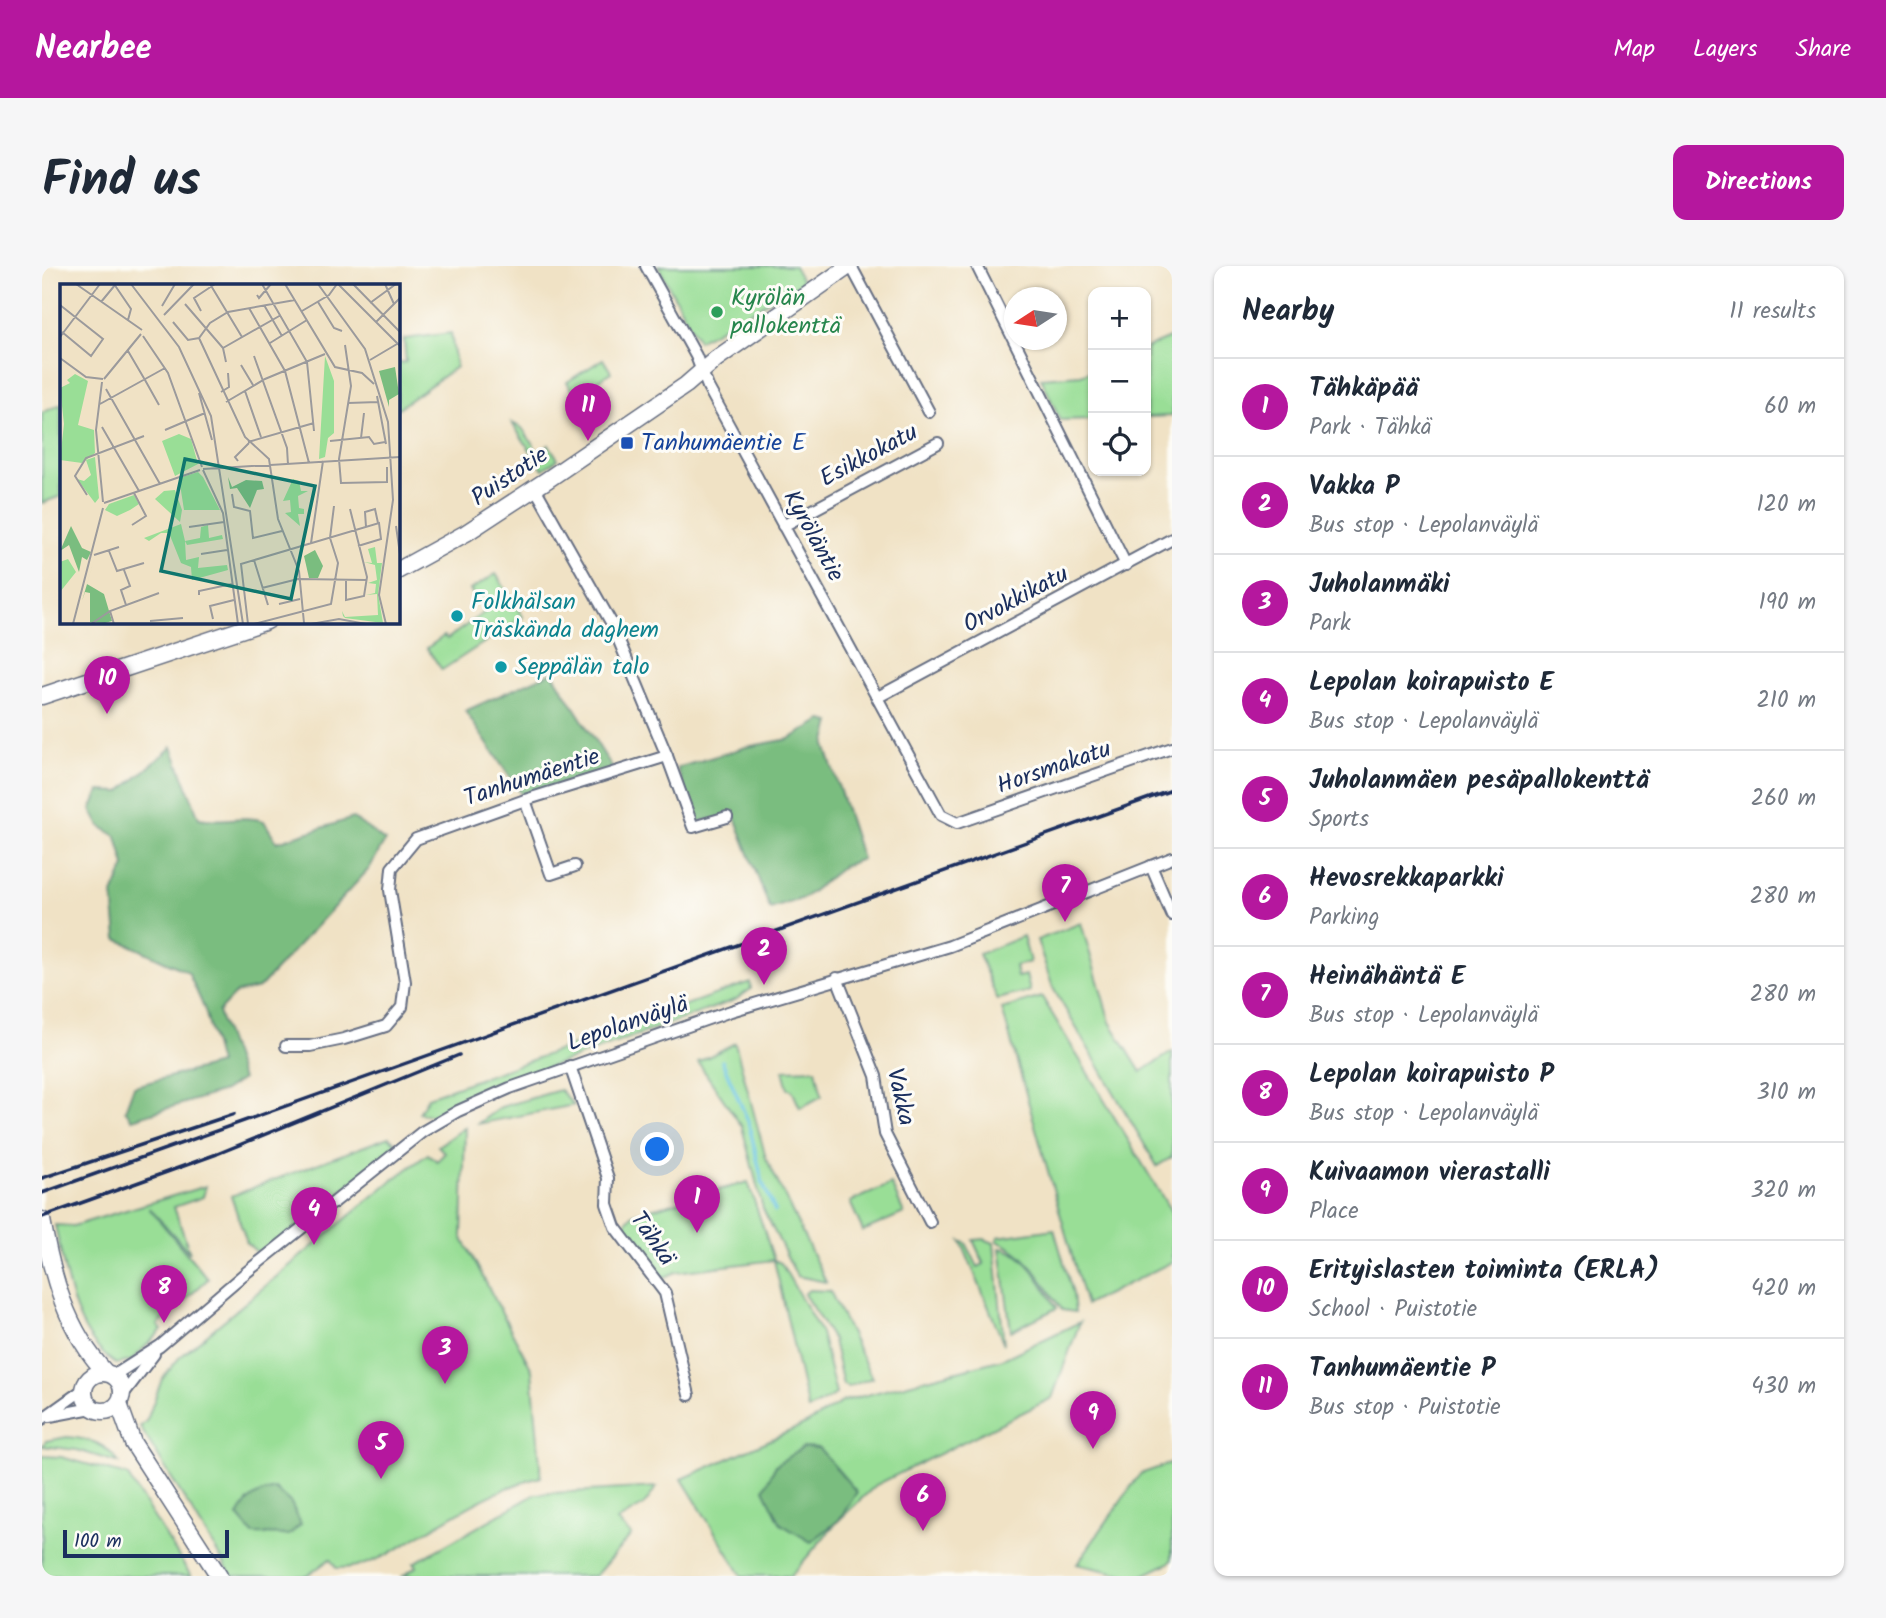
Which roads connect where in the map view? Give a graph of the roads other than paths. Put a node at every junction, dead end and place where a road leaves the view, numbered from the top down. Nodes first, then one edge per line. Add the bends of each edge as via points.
1 (646, 266) edge
2 (850, 266) edge
3 (977, 266) edge
4 (702, 372) junction
5 (929, 412) dead end
6 (938, 443) dead end
7 (535, 488) junction
8 (783, 526) junction
9 (1172, 539) edge
10 (1126, 565) junction
11 (399, 570) edge
12 (261, 623) edge
13 (42, 696) edge
14 (878, 697) junction
15 (1172, 748) edge
16 (667, 756) junction
17 (525, 800) junction
18 (727, 817) dead end
19 (949, 821) joint
20 (1172, 858) edge
21 (575, 866) dead end
22 (1151, 866) junction
23 (1172, 915) edge
24 (837, 978) junction
25 (286, 1046) dead end
26 (570, 1066) junction
27 (42, 1220) edge
28 (930, 1222) dead end
29 (82, 1344) junction
30 (160, 1346) junction
31 (110, 1375) junction
32 (85, 1385) junction
33 (689, 1395) dead end
34 (120, 1400) junction
35 (96, 1410) junction
36 (43, 1418) edge
37 (133, 1443) junction
38 (219, 1576) edge

1 - 4 street, Kyröläntie
2 - 4 street, Puistotie
2 - 5 street, Esikkokatu
3 - 10 street
4 - 7 street, Puistotie
4 - 8 street, Kyröläntie
6 - 8 street, Esikkokatu
7 - 11 street, Puistotie
7 - 16 street via 612,624
8 - 14 street, Kyröläntie
9 - 10 street, Orvokkikatu
10 - 14 street, Orvokkikatu
12 - 13 street
14 - 19 street, Kyröläntie via 941,815
15 - 19 street, Horsmakatu via 1019,804 957,823
16 - 17 street, Tanhumäentie
16 - 18 street via 693,827
17 - 21 street via 551,874
17 - 25 street, Tanhumäentie via 416,839 399,856 392,868 390,890 405,982 402,1007 386,1026 344,1040
20 - 22 street, Lepolanväylä
22 - 23 street
22 - 24 street, Lepolanväylä via 998,929
24 - 26 street, Lepolanväylä
24 - 28 street, Vakka via 876,1076 885,1134
26 - 30 street, Lepolanväylä via 489,1096 422,1132
26 - 33 street, Tähkä via 608,1178 607,1204 612,1219 665,1293
27 - 29 street via 62,1303
29 - 31 street
29 - 32 street
30 - 31 street, Lepolanväylä
30 - 34 street, Lepolanväylä
31 - 32 street via 91,1377
31 - 34 street via 119,1381
32 - 35 street via 84,1396
32 - 36 street
34 - 35 street via 107,1411
34 - 37 street
35 - 36 street
35 - 37 street
37 - 38 street

